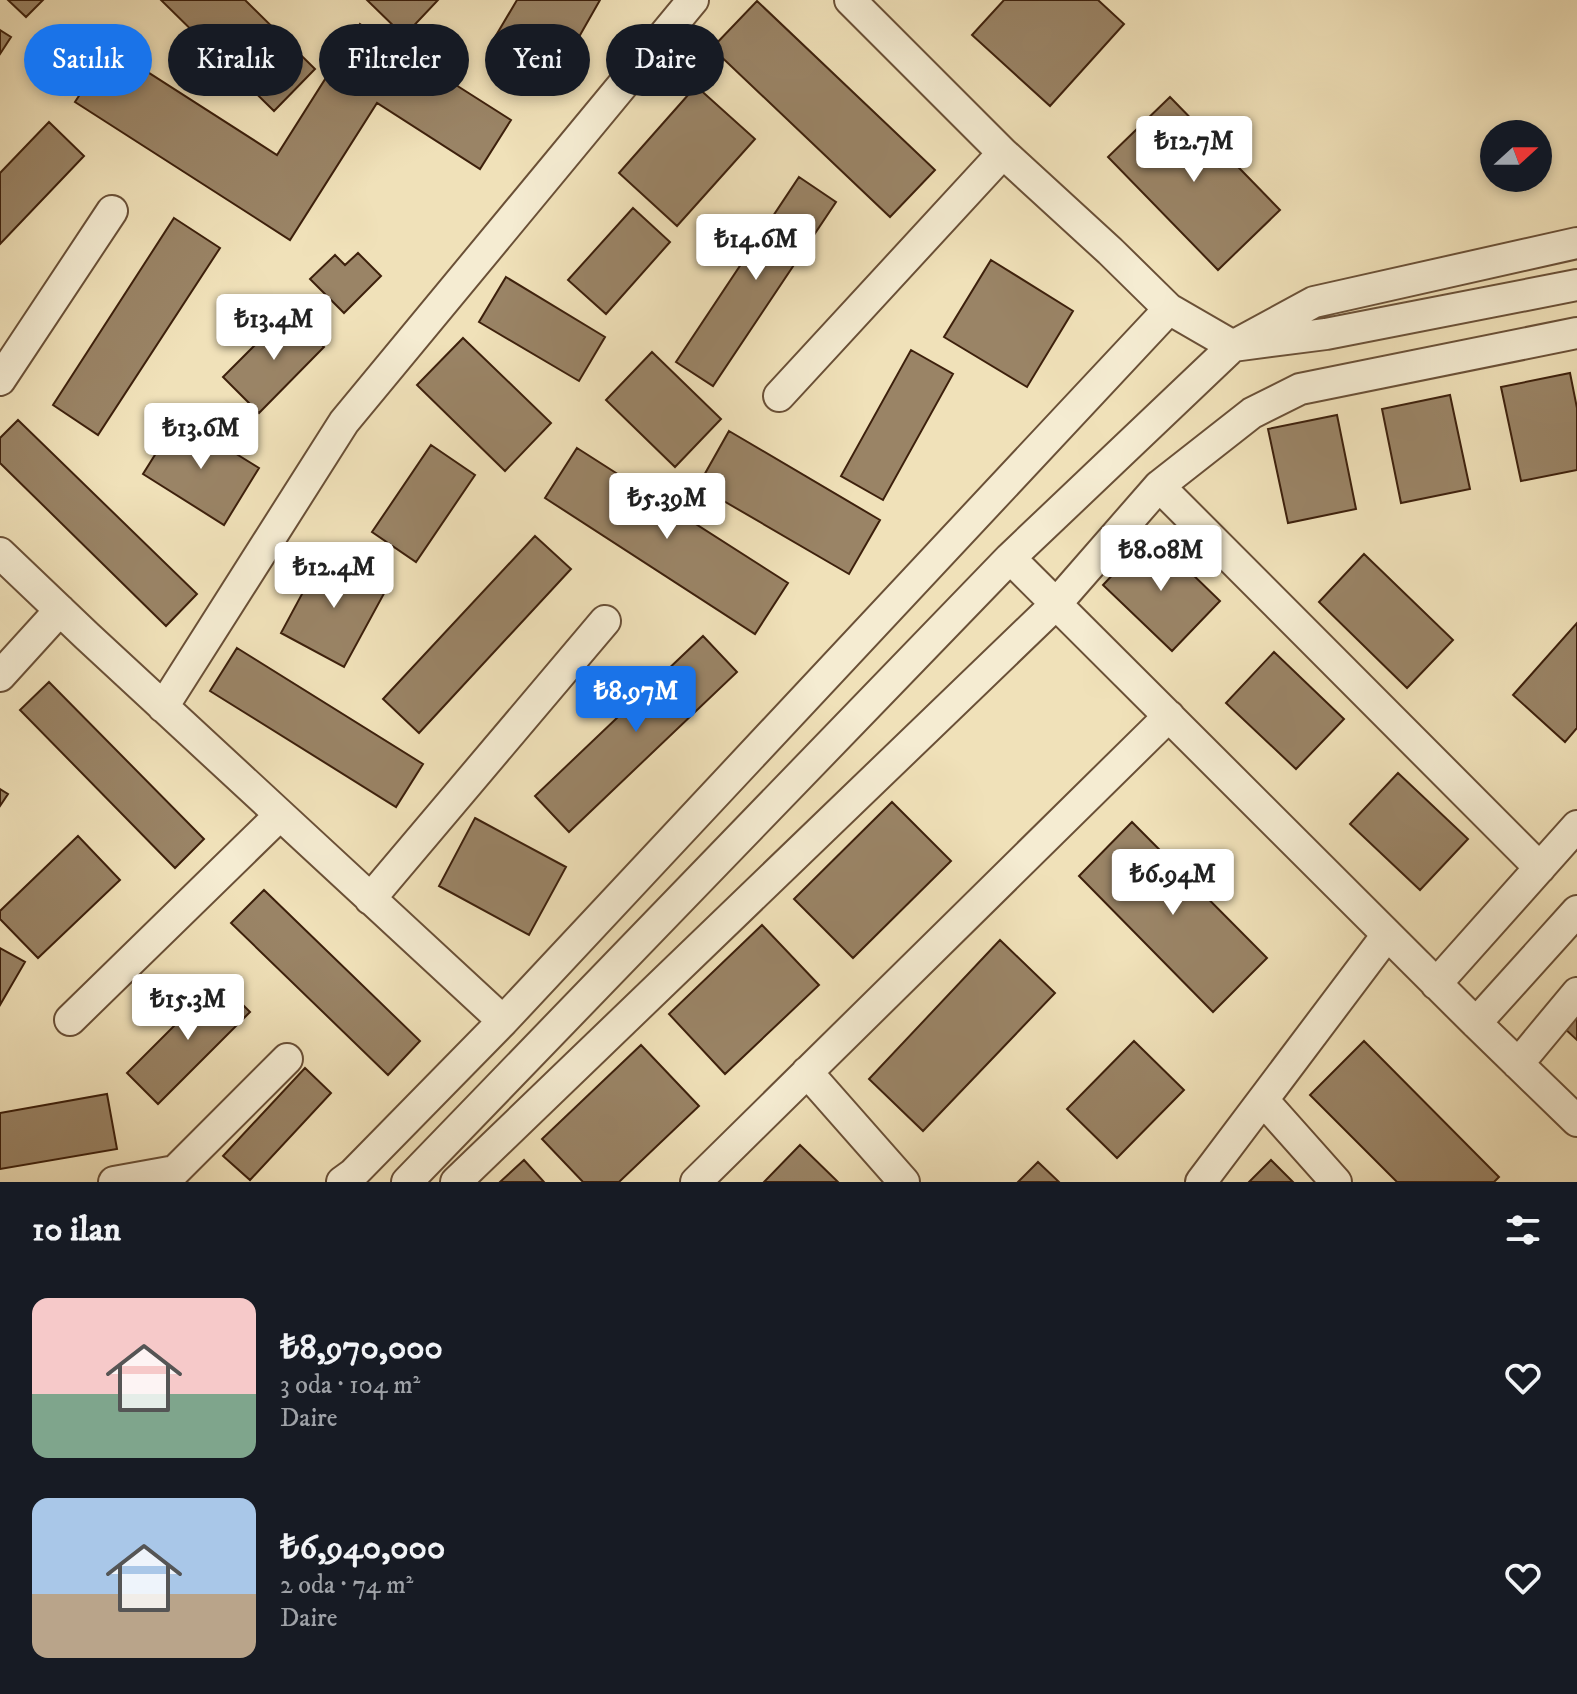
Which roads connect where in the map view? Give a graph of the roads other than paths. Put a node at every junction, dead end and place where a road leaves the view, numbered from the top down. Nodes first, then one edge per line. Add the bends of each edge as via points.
1 (693, 0) edge
2 (850, 0) edge
3 (1003, 153) junction
4 (112, 211) dead end
5 (1577, 243) edge
6 (1577, 285) edge
7 (1169, 309) junction
8 (1577, 333) edge
9 (1233, 346) junction
10 (0, 380) edge
11 (779, 396) dead end
12 (1159, 486) junction
13 (0, 553) edge
14 (1010, 558) junction
15 (1056, 604) junction
16 (60, 610) junction
17 (605, 621) dead end
18 (0, 676) edge
19 (163, 707) junction
20 (1169, 716) junction
21 (280, 815) junction
22 (1577, 826) edge
23 (1540, 868) junction
24 (370, 899) junction
25 (1577, 911) edge
26 (1387, 935) junction
27 (1436, 984) junction
28 (1577, 993) edge
29 (70, 1020) dead end
30 (503, 1021) junction
31 (1476, 1023) junction
32 (287, 1059) dead end
33 (1518, 1064) junction
34 (807, 1072) junction
35 (1263, 1100) junction
36 (1577, 1121) edge
37 (114, 1182) edge
38 (342, 1182) edge
39 (407, 1182) edge
40 (456, 1182) edge
41 (696, 1182) edge
42 (904, 1182) edge
43 (1201, 1182) edge
44 (1336, 1182) edge

1 - 19 street via 344,422
2 - 3 street
3 - 7 street
3 - 11 street
4 - 10 street
5 - 9 street via 1314,302
6 - 9 street via 1326,334
7 - 9 street
7 - 30 street
8 - 12 street via 1300,389 1252,413
9 - 14 street
12 - 15 street
12 - 23 street
13 - 16 street
14 - 15 street
14 - 39 street
15 - 20 street
15 - 40 street
16 - 18 street
16 - 19 street
17 - 24 street
19 - 21 street
20 - 26 street
20 - 34 street
21 - 24 street
21 - 29 street
22 - 23 street
23 - 27 street
24 - 30 street
25 - 31 street
26 - 27 street
26 - 35 street
27 - 31 street
28 - 33 street
30 - 38 street
31 - 33 street
32 - 37 street via 175,1171
33 - 36 street
34 - 41 street
34 - 42 street
35 - 43 street
35 - 44 street

